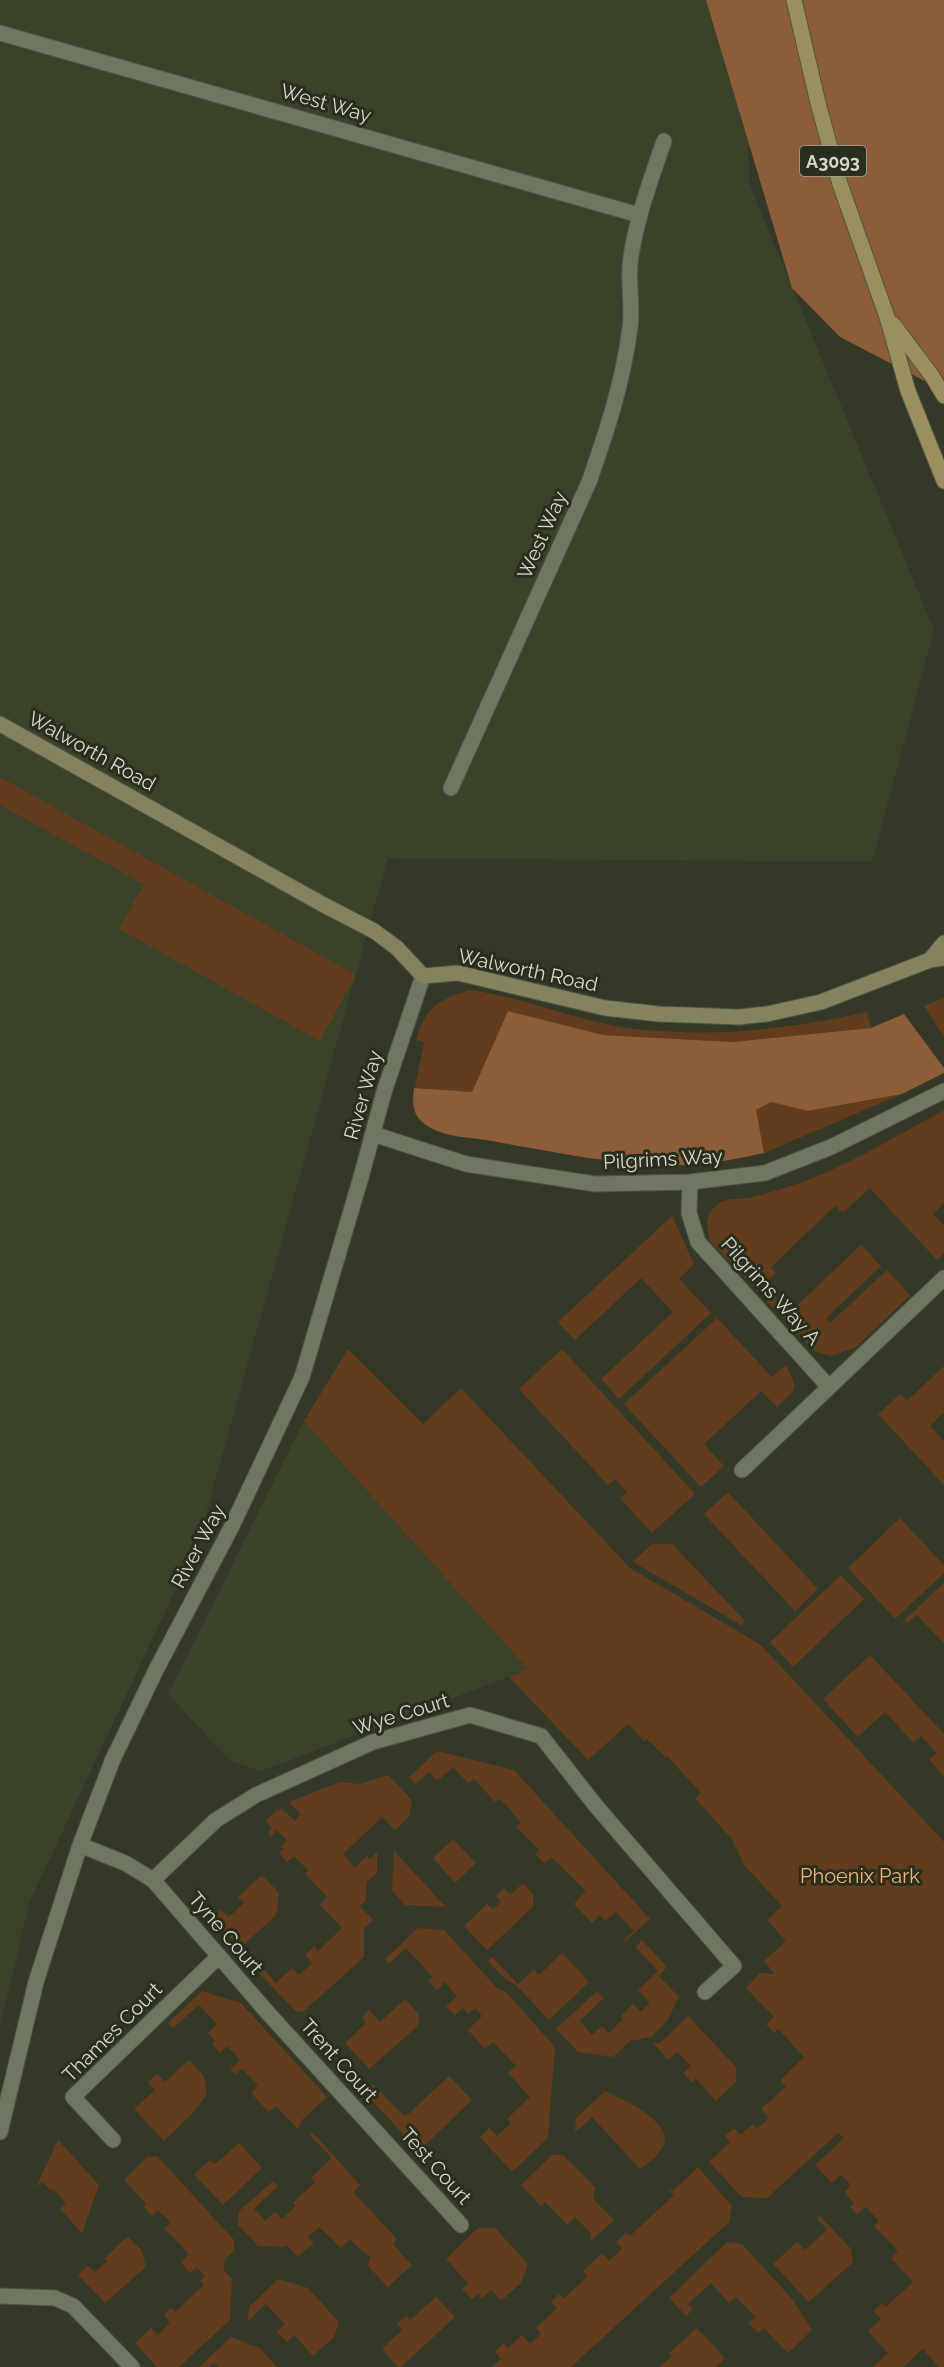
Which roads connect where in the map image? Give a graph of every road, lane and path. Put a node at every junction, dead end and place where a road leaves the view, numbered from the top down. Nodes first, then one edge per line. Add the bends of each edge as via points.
1 (794, 0) edge
2 (0, 33) edge
3 (664, 141) dead end
4 (639, 215) junction
5 (887, 317) junction
6 (944, 396) edge
7 (944, 481) edge
8 (0, 724) edge
9 (451, 788) dead end
10 (944, 943) edge
11 (937, 959) edge
12 (423, 976) junction
13 (944, 1091) edge
14 (373, 1134) junction
15 (690, 1182) junction
16 (944, 1278) edge
17 (830, 1387) junction
18 (742, 1470) dead end
19 (80, 1845) junction
20 (153, 1880) junction
21 (219, 1956) junction
22 (705, 1992) dead end
23 (268, 2013) joint
24 (0, 2132) edge
25 (380, 2135) joint
26 (113, 2140) dead end
27 (460, 2225) dead end
28 (0, 2296) edge
29 (132, 2367) edge

1 - 5 main road, A3093 via 840,184
2 - 4 street, West Way
3 - 4 street, West Way
4 - 9 street, West Way via 630,266 631,325 607,430 589,482
5 - 6 main road, A3093
5 - 7 main road, A3093 via 908,391
8 - 12 street, Walworth Road via 374,931 397,948
10 - 11 street, Walworth Road
11 - 12 street, Walworth Road via 847,994 739,1017 606,1008 459,973
12 - 14 street, River Way
13 - 15 street, Pilgrims Way via 831,1148 765,1173
14 - 15 street, Pilgrims Way via 489,1168 595,1184
14 - 19 street, River Way via 302,1377 232,1526 113,1759
15 - 17 street, Pilgrims Way A via 689,1213 698,1242
16 - 17 street
17 - 18 street
19 - 20 street, Tyne Court
19 - 24 street, River Way via 36,1982
20 - 21 street, Tyne Court
20 - 22 street, Wye Court via 216,1820 256,1795 373,1742 470,1715 541,1736 734,1966
21 - 23 street, Tyne Court
21 - 26 street, Thames Court via 73,2097
23 - 25 street, Trent Court
25 - 27 street, Test Court
28 - 29 street via 55,2298 73,2306

